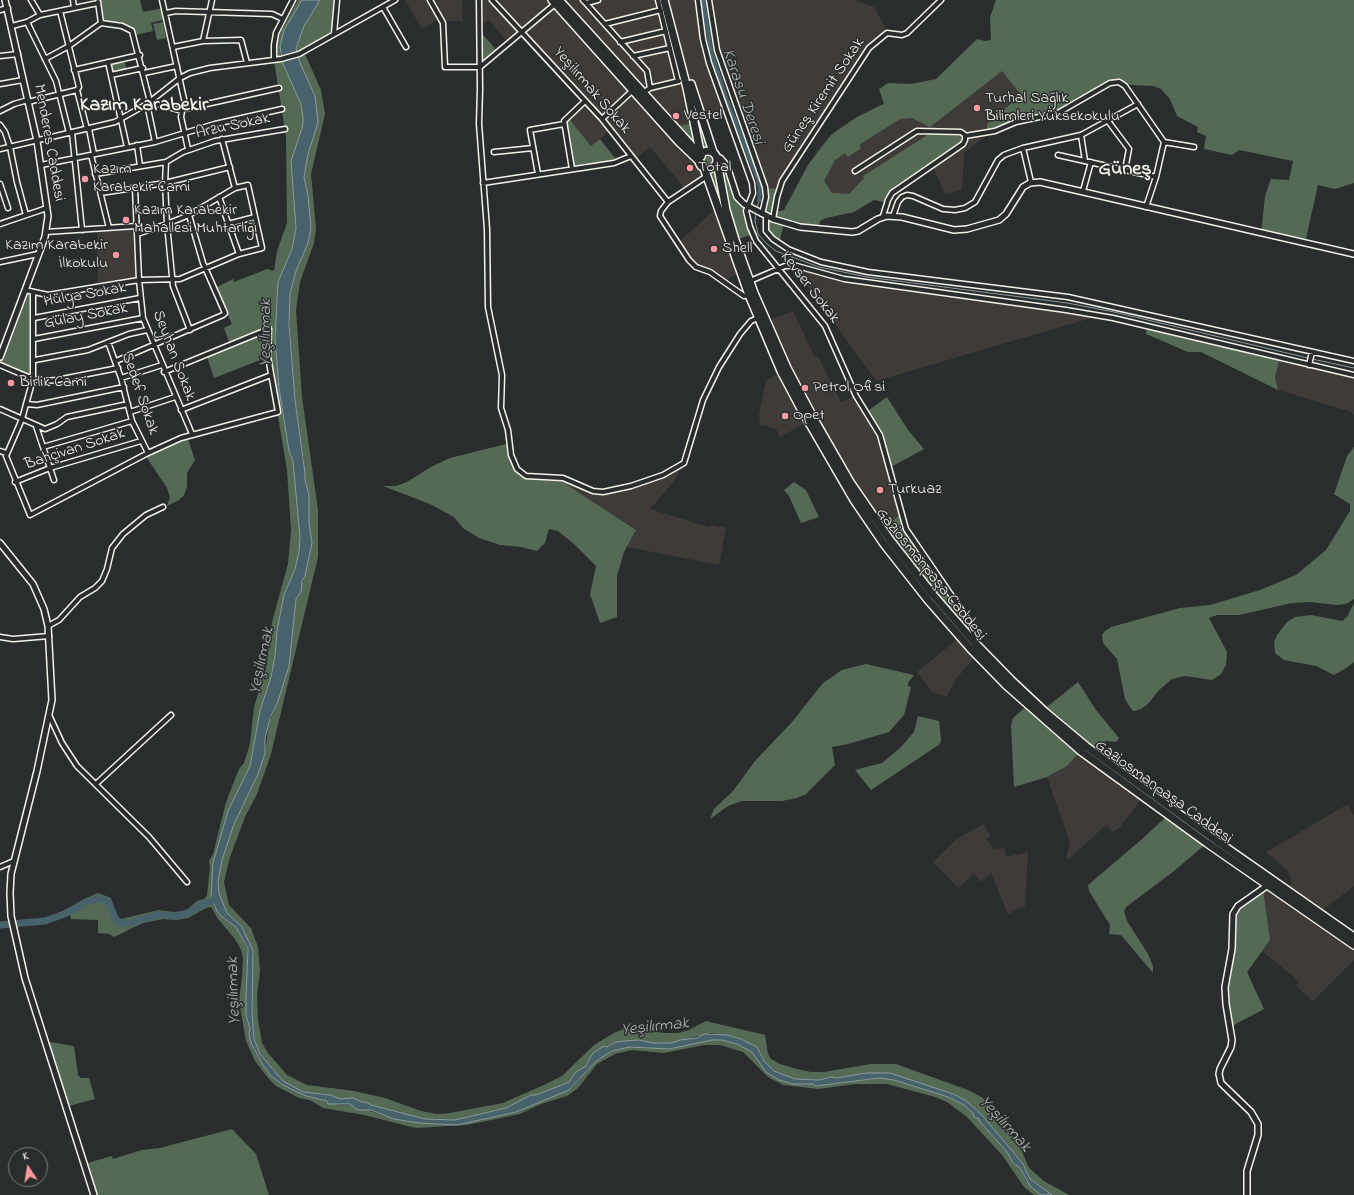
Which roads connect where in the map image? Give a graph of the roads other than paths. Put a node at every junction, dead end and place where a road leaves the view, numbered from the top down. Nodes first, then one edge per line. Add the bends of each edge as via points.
1 (6, 0) edge
2 (31, 0) edge
3 (73, 0) edge
4 (162, 0) edge
5 (212, 0) edge
6 (293, 0) edge
7 (336, 0) edge
8 (395, 0) edge
9 (430, 0) edge
10 (479, 0) edge
11 (492, 0) edge
12 (598, 0) edge
13 (658, 0) edge
14 (664, 0) edge
15 (669, 0) edge
16 (698, 0) edge
17 (709, 0) edge
18 (941, 0) edge
19 (98, 1) edge
20 (556, 1) edge
21 (585, 2) edge
22 (383, 7) junction
23 (8, 8) junction
24 (74, 8) junction
25 (0, 10) edge
26 (661, 10) junction
27 (60, 11) junction
28 (209, 12) junction
29 (166, 13) junction
30 (40, 15) junction
31 (283, 19) junction
32 (27, 22) junction
33 (101, 23) junction
34 (605, 24) junction
35 (12, 26) junction
36 (666, 31) junction
37 (523, 32) junction
38 (334, 34) junction
39 (203, 41) junction
40 (620, 42) junction
41 (68, 46) junction
42 (173, 46) junction
43 (406, 47) dead end
44 (670, 48) junction
45 (18, 54) junction
46 (140, 55) junction
47 (0, 56) edge
48 (633, 56) junction
49 (45, 59) junction
50 (274, 60) junction
51 (108, 62) junction
52 (247, 63) junction
53 (177, 66) junction
54 (480, 67) junction
55 (74, 70) junction
56 (143, 71) junction
57 (111, 75) junction
58 (180, 78) junction
59 (23, 80) junction
60 (682, 80) junction
61 (0, 84) edge
62 (279, 88) dead end
63 (650, 88) junction
64 (77, 90) junction
65 (633, 90) junction
66 (643, 93) junction
67 (59, 95) junction
68 (28, 101) junction
69 (585, 101) junction
70 (149, 103) junction
71 (1138, 104) junction
72 (184, 109) junction
73 (282, 109) dead end
74 (0, 112) edge
75 (602, 119) junction
76 (121, 120) junction
77 (1108, 120) junction
78 (564, 124) junction
79 (0, 125) edge
80 (285, 128) dead end
81 (88, 129) junction
82 (70, 133) junction
83 (185, 133) junction
84 (1081, 135) junction
85 (965, 136) junction
86 (222, 139) junction
87 (37, 141) junction
88 (155, 142) junction
89 (1164, 142) junction
90 (137, 146) junction
91 (1194, 146) dead end
92 (10, 147) junction
93 (128, 147) junction
94 (533, 148) junction
95 (1024, 148) junction
96 (0, 149) edge
97 (188, 149) junction
98 (494, 152) dead end
99 (1058, 154) dead end
100 (93, 155) junction
101 (631, 156) junction
102 (75, 158) junction
103 (715, 158) junction
104 (1085, 161) junction
105 (166, 162) junction
106 (702, 162) junction
107 (1091, 162) junction
108 (42, 165) junction
109 (140, 166) junction
110 (230, 167) junction
111 (572, 169) junction
112 (1124, 170) junction
113 (855, 171) dead end
114 (96, 174) junction
115 (538, 174) junction
116 (707, 176) junction
117 (1156, 177) junction
118 (1031, 182) junction
119 (165, 183) junction
120 (483, 183) junction
121 (0, 184) edge
122 (135, 188) junction
123 (235, 188) junction
124 (1083, 191) junction
125 (101, 193) junction
126 (219, 197) junction
127 (668, 202) junction
128 (1146, 207) junction
129 (8, 208) dead end
130 (47, 208) junction
131 (749, 208) junction
132 (762, 214) junction
133 (26, 215) junction
134 (189, 215) junction
135 (883, 216) junction
136 (893, 216) junction
137 (255, 217) junction
138 (773, 219) junction
139 (0, 224) edge
140 (167, 224) junction
141 (228, 224) junction
142 (136, 226) junction
143 (109, 228) junction
144 (82, 230) junction
145 (46, 232) junction
146 (137, 234) junction
147 (38, 254) junction
148 (239, 254) junction
149 (1354, 254) edge
150 (0, 262) edge
151 (205, 268) junction
152 (780, 269) junction
153 (139, 280) junction
154 (172, 280) junction
155 (750, 281) junction
156 (25, 290) junction
157 (33, 293) junction
158 (749, 295) junction
159 (140, 298) junction
160 (34, 318) junction
161 (143, 318) junction
162 (758, 318) junction
163 (147, 330) junction
164 (190, 330) junction
165 (34, 339) junction
166 (108, 342) junction
167 (153, 345) junction
168 (1312, 352) junction
169 (0, 357) edge
170 (35, 360) junction
171 (116, 361) junction
172 (1354, 362) edge
173 (1309, 364) junction
174 (0, 365) edge
175 (162, 365) junction
176 (118, 368) junction
177 (164, 372) junction
178 (271, 375) junction
179 (1354, 375) edge
180 (121, 378) junction
181 (33, 379) junction
182 (124, 387) junction
183 (175, 397) junction
184 (26, 404) junction
185 (128, 404) junction
186 (0, 409) edge
187 (181, 410) junction
188 (130, 412) junction
189 (22, 419) junction
190 (132, 421) junction
191 (36, 426) junction
192 (192, 434) junction
193 (141, 441) junction
194 (43, 447) junction
195 (0, 451) edge
196 (6, 453) junction
197 (148, 453) junction
198 (50, 468) junction
199 (54, 480) dead end
200 (15, 482) junction
201 (163, 507) dead end
202 (0, 543) edge
203 (48, 626) junction
204 (49, 636) junction
205 (0, 637) edge
206 (975, 643) junction
207 (171, 715) dead end
208 (50, 717) junction
209 (96, 783) junction
210 (14, 861) junction
211 (0, 867) edge
212 (187, 882) dead end
213 (1268, 885) junction
214 (1354, 937) edge
215 (1354, 945) edge
216 (94, 1195) edge
217 (1247, 1195) edge

1 - 23 street, Menderes Caddesi
2 - 30 street
3 - 24 street
4 - 29 street
5 - 28 street
6 - 31 street
7 - 38 street
8 - 22 street
9 - 54 street via 443,23 445,67
10 - 54 street
11 - 37 street, Yeşilırmak Sokak
12 - 21 street
13 - 26 street
14 - 60 main road
15 - 103 main road, Gaziosmanpaşa Caddesi via 691,83
16 - 131 street via 709,63 752,183 753,194
17 - 132 street via 718,56 765,186 766,197
18 - 138 street, Güneş Kiremit Sokak via 907,33 887,33 869,48 782,181
19 - 24 street
19 - 33 street
20 - 37 street
20 - 65 main road, Gaziosmanpaşa Caddesi
20 - 66 main road, Gaziosmanpaşa Caddesi
21 - 34 street
22 - 38 street
22 - 43 street
23 - 25 street
23 - 35 street, Menderes Caddesi
24 - 27 street
26 - 34 street
26 - 36 street
27 - 30 street
27 - 41 street
28 - 29 street via 176,10
28 - 31 street via 272,14
28 - 39 street
29 - 42 street
30 - 32 street
31 - 50 street via 275,39
32 - 35 street
32 - 49 street
33 - 41 street
33 - 46 street via 131,29
34 - 40 street
35 - 45 street, Menderes Caddesi
36 - 40 street
36 - 44 street
37 - 54 street
37 - 69 street, Yeşilırmak Sokak
38 - 50 street via 299,54
39 - 42 street
39 - 52 street via 241,40
40 - 48 street
41 - 49 street
41 - 55 street
42 - 53 street
44 - 48 street
44 - 60 street
45 - 47 street
45 - 59 street, Menderes Caddesi
46 - 51 street
46 - 56 street
48 - 63 street via 647,71
49 - 67 street via 56,81
50 - 52 street
51 - 55 street
51 - 57 street
52 - 58 street via 198,70
53 - 56 street
53 - 58 street
54 - 120 street via 479,124
55 - 64 street via 79,87
56 - 57 street
56 - 70 street
57 - 76 street
58 - 70 street
58 - 72 street
59 - 61 street
59 - 68 street, Menderes Caddesi
60 - 63 street
60 - 106 main road
62 - 72 street
63 - 66 street
64 - 67 street
64 - 81 street
65 - 75 street
65 - 106 main road, Gaziosmanpaşa Caddesi
66 - 106 main road, Gaziosmanpaşa Caddesi
67 - 68 street
67 - 82 street
68 - 74 street via 14,104
68 - 87 street, Menderes Caddesi
69 - 75 street, Yeşilırmak Sokak
69 - 78 street via 567,116
70 - 72 street
70 - 76 street
70 - 88 street
71 - 77 street
71 - 85 street via 1123,84 1114,82 1058,113 1016,122 995,131
71 - 89 street
72 - 83 street via 181,117
73 - 83 street
75 - 101 street, Yeşilırmak Sokak
76 - 81 street
76 - 93 street
77 - 84 street
77 - 112 street via 1129,149
78 - 94 street via 530,130
78 - 111 street
79 - 92 street
80 - 86 street, Arzu Sokak
81 - 82 street
81 - 100 street
82 - 87 street
82 - 102 street
83 - 88 street
83 - 97 street
84 - 95 street
84 - 104 street
85 - 113 street via 961,132 917,131
85 - 135 street via 963,144 896,189 888,200
86 - 97 street, Arzu Sokak
86 - 110 street
87 - 92 street
87 - 108 street, Menderes Caddesi
88 - 90 street
89 - 91 street
89 - 117 street
90 - 93 street
90 - 109 street
92 - 96 street
92 - 133 street
93 - 100 street
94 - 98 street
94 - 115 street
95 - 118 street
95 - 136 street via 1001,157 978,198 969,206 951,210 936,207 907,195 900,199
97 - 105 street, Arzu Sokak
99 - 104 street
100 - 102 street
100 - 114 street
101 - 111 street via 614,163
101 - 127 street, Yeşilırmak Sokak
102 - 108 street
102 - 144 street
103 - 106 main road via 711,168
103 - 106 main road via 706,152
103 - 131 street via 720,158 727,166 737,197
103 - 155 main road, Gaziosmanpaşa Caddesi via 730,225
104 - 107 street
105 - 109 street, Arzu Sokak
105 - 119 street
106 - 116 main road, Gaziosmanpaşa Caddesi
107 - 112 street
107 - 124 street
108 - 130 street, Menderes Caddesi
109 - 114 street, Arzu Sokak
110 - 119 street
110 - 123 street
111 - 115 street
112 - 117 street
114 - 125 street
115 - 120 street
116 - 127 street
116 - 158 main road, Gaziosmanpaşa Caddesi
117 - 128 street
118 - 124 street via 1043,182
118 - 136 street via 1021,190 1003,217 992,223 958,230
119 - 122 street
119 - 140 street
120 - 162 street via 488,244 488,307 502,375 500,402 513,461 522,474 530,477 563,478 593,491 603,492 663,475 684,463 703,400 719,367 740,334 751,321
121 - 129 street
122 - 125 street
122 - 142 street, Seyhan Sokak
123 - 126 street
123 - 137 street via 248,185
124 - 128 street
125 - 143 street
126 - 134 street
126 - 141 street
127 - 158 street via 660,216 684,255 696,267 710,272 744,296
128 - 149 street
130 - 133 street
130 - 145 street, Menderes Caddesi
131 - 132 street
131 - 152 street, Kevser Sokak via 747,221 753,234
132 - 138 street
132 - 168 street via 766,231 773,239 788,249 821,262 868,272 1068,297
133 - 139 street
134 - 140 street
134 - 151 street
135 - 136 street
135 - 138 street via 852,232 800,227
137 - 141 street
137 - 148 street via 262,248
140 - 146 street
140 - 154 street
141 - 148 street
142 - 143 street
142 - 146 street, Seyhan Sokak
143 - 144 street
144 - 145 street
145 - 147 street, Menderes Caddesi
146 - 153 street, Seyhan Sokak
147 - 150 street
147 - 156 street, Menderes Caddesi
148 - 151 street
151 - 154 street via 184,278
151 - 164 street via 225,310 223,315
152 - 155 street
152 - 173 street via 797,266 844,279 1113,318
152 - 206 street, Kevser Sokak via 826,326 856,396 880,435 906,529 971,624
153 - 154 street
153 - 157 street via 55,294
153 - 159 street, Seyhan Sokak
154 - 164 street
155 - 206 main road, Gaziosmanpaşa Caddesi via 787,368 850,482 910,567
156 - 157 street
156 - 169 street, Menderes Caddesi
157 - 160 street
158 - 162 main road, Gaziosmanpaşa Caddesi
159 - 160 street, Hülya Sokak
159 - 161 street, Seyhan Sokak
160 - 165 street
161 - 163 street, Seyhan Sokak
161 - 165 street, Gülay Sokak
162 - 213 main road, Gaziosmanpaşa Caddesi via 800,407 844,486 900,565 970,648 1028,705 1082,752
163 - 166 street
163 - 167 street, Seyhan Sokak
164 - 167 street
165 - 170 street
166 - 170 street via 88,350
166 - 171 street, Sedef Sokak
167 - 171 street
167 - 175 street, Seyhan Sokak
168 - 172 street
168 - 173 street
170 - 181 street
171 - 176 street, Sedef Sokak
173 - 179 street
174 - 181 street
175 - 177 street, Seyhan Sokak
175 - 180 street
176 - 180 street, Sedef Sokak
176 - 181 street via 56,380
177 - 178 street via 269,329 268,357
177 - 183 street, Seyhan Sokak
178 - 187 street
178 - 192 street via 278,412
180 - 182 street, Sedef Sokak
181 - 184 street
182 - 184 street via 37,405
182 - 185 street, Sedef Sokak
183 - 187 street, Seyhan Sokak
183 - 188 street
184 - 189 street
185 - 188 street, Sedef Sokak
185 - 191 street via 67,417 48,429
186 - 189 street
187 - 192 street, Seyhan Sokak
188 - 190 street, Sedef Sokak
189 - 191 street
189 - 196 street
190 - 193 street, Sedef Sokak
190 - 194 street
191 - 194 street
192 - 197 street
193 - 197 street, Sedef Sokak
193 - 198 street, Bahçivan Sokak
194 - 198 street
195 - 196 street
196 - 200 street
197 - 200 street via 30,515
198 - 199 street
198 - 200 street, Bahçivan Sokak
201 - 203 street via 146,515 119,538 111,552 108,569 102,581
202 - 203 street via 33,584
203 - 204 street
204 - 205 street via 13,639
204 - 208 street via 52,700
206 - 214 main road, Gaziosmanpaşa Caddesi via 1045,712 1087,746 1204,833
207 - 209 street
208 - 209 street via 72,759
208 - 210 street
209 - 212 street via 149,837
210 - 211 street
210 - 216 street via 10,889 11,916 25,978
213 - 215 main road, Gaziosmanpaşa Caddesi
213 - 217 street via 1238,906 1233,914 1232,949 1225,987 1232,1040 1219,1074 1221,1083 1251,1112 1258,1124 1258,1135 1247,1171

